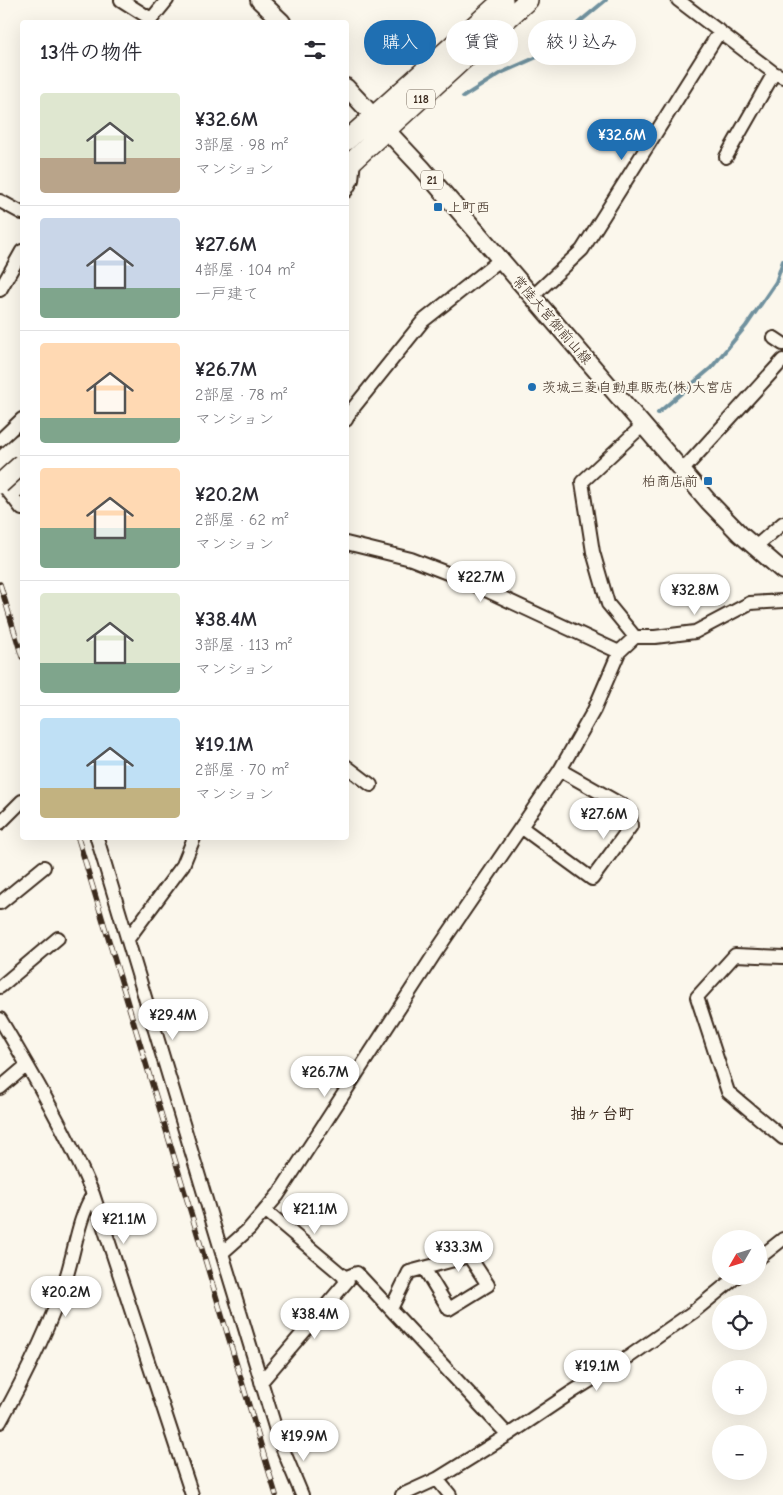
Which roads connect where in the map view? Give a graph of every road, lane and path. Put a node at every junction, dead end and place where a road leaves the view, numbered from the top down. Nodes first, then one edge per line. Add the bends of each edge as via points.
1 (121, 0) edge
2 (167, 0) edge
3 (259, 0) edge
4 (528, 0) edge
5 (678, 0) edge
6 (501, 1) edge
7 (149, 20) edge
8 (151, 20) edge
9 (280, 20) edge
10 (720, 31) junction
11 (779, 75) edge
12 (349, 90) edge
13 (374, 116) junction
14 (387, 130) junction
15 (349, 138) edge
16 (726, 157) dead end
17 (350, 164) edge
18 (349, 186) edge
19 (0, 201) edge
20 (20, 212) edge
21 (20, 255) edge
22 (500, 260) junction
23 (0, 290) edge
24 (532, 297) junction
25 (783, 360) edge
26 (349, 414) edge
27 (20, 421) edge
28 (643, 425) junction
29 (0, 440) edge
30 (20, 445) edge
31 (0, 463) edge
32 (20, 467) edge
33 (682, 471) junction
34 (20, 486) edge
35 (4, 487) edge
36 (20, 506) edge
37 (783, 524) edge
38 (349, 544) edge
39 (754, 548) junction
40 (783, 571) edge
41 (783, 601) edge
42 (635, 638) junction
43 (619, 652) junction
44 (349, 768) edge
45 (560, 770) junction
46 (371, 785) dead end
47 (20, 803) edge
48 (0, 823) edge
49 (521, 827) junction
50 (98, 840) edge
51 (193, 840) edge
52 (44, 867) dead end
53 (0, 904) edge
54 (58, 938) dead end
55 (128, 939) junction
56 (783, 957) edge
57 (0, 987) edge
58 (0, 1019) edge
59 (27, 1065) junction
60 (0, 1088) edge
61 (783, 1138) edge
62 (93, 1194) junction
63 (265, 1210) junction
64 (782, 1241) edge
65 (768, 1251) edge
66 (222, 1254) junction
67 (424, 1268) junction
68 (344, 1278) junction
69 (725, 1285) edge
70 (391, 1309) junction
71 (262, 1382) junction
72 (0, 1422) edge
73 (508, 1435) junction
74 (437, 1479) junction
75 (192, 1495) edge
76 (302, 1495) edge
77 (402, 1495) edge
78 (450, 1495) edge

1 - 7 street
2 - 8 street
3 - 9 main road
4 - 14 highway, 118
5 - 10 street
6 - 13 highway, 118
10 - 11 street
10 - 24 street via 582,250
11 - 16 street
12 - 13 main road, 常陸大宮御前山線 / 21
13 - 14 main road, 常陸大宮御前山線 / 21
13 - 15 highway, 118
14 - 17 highway, 118
14 - 22 main road, 常陸大宮御前山線 / 21
17 - 18 street via 352,180
19 - 20 street
21 - 23 street
22 - 24 main road, 常陸大宮御前山線 / 21
22 - 26 street via 422,321
24 - 28 main road, 常陸大宮御前山線 / 21
25 - 33 street
27 - 29 street
28 - 33 main road, 常陸大宮御前山線 / 21
28 - 42 street via 582,482 593,552 608,604
30 - 31 highway
32 - 35 highway, bridge
33 - 39 main road, 常陸大宮御前山線 / 21
34 - 35 street
35 - 36 street
37 - 39 street
38 - 43 street via 411,559 444,572
39 - 40 main road, 常陸大宮御前山線 / 21
41 - 42 street via 750,603 695,632
42 - 43 street
43 - 45 street via 594,710
44 - 46 street
45 - 49 street
45 - 49 street via 622,805 630,813 631,826 592,879
47 - 48 street
49 - 63 street
50 - 55 street
51 - 55 street via 183,864
52 - 53 street
54 - 57 street
55 - 66 street
56 - 61 street via 735,955 698,997 728,1092
58 - 59 street
59 - 60 street
59 - 62 street
62 - 72 street via 66,1278 35,1358
62 - 75 street
63 - 66 street
63 - 68 street
64 - 65 street
66 - 71 street
67 - 67 street via 469,1256 488,1285 449,1310
67 - 70 street via 409,1272
68 - 70 street via 357,1273
68 - 71 street via 348,1280
69 - 73 street via 630,1356
70 - 73 street
71 - 76 street via 279,1440
73 - 74 street
74 - 77 street
74 - 78 street

